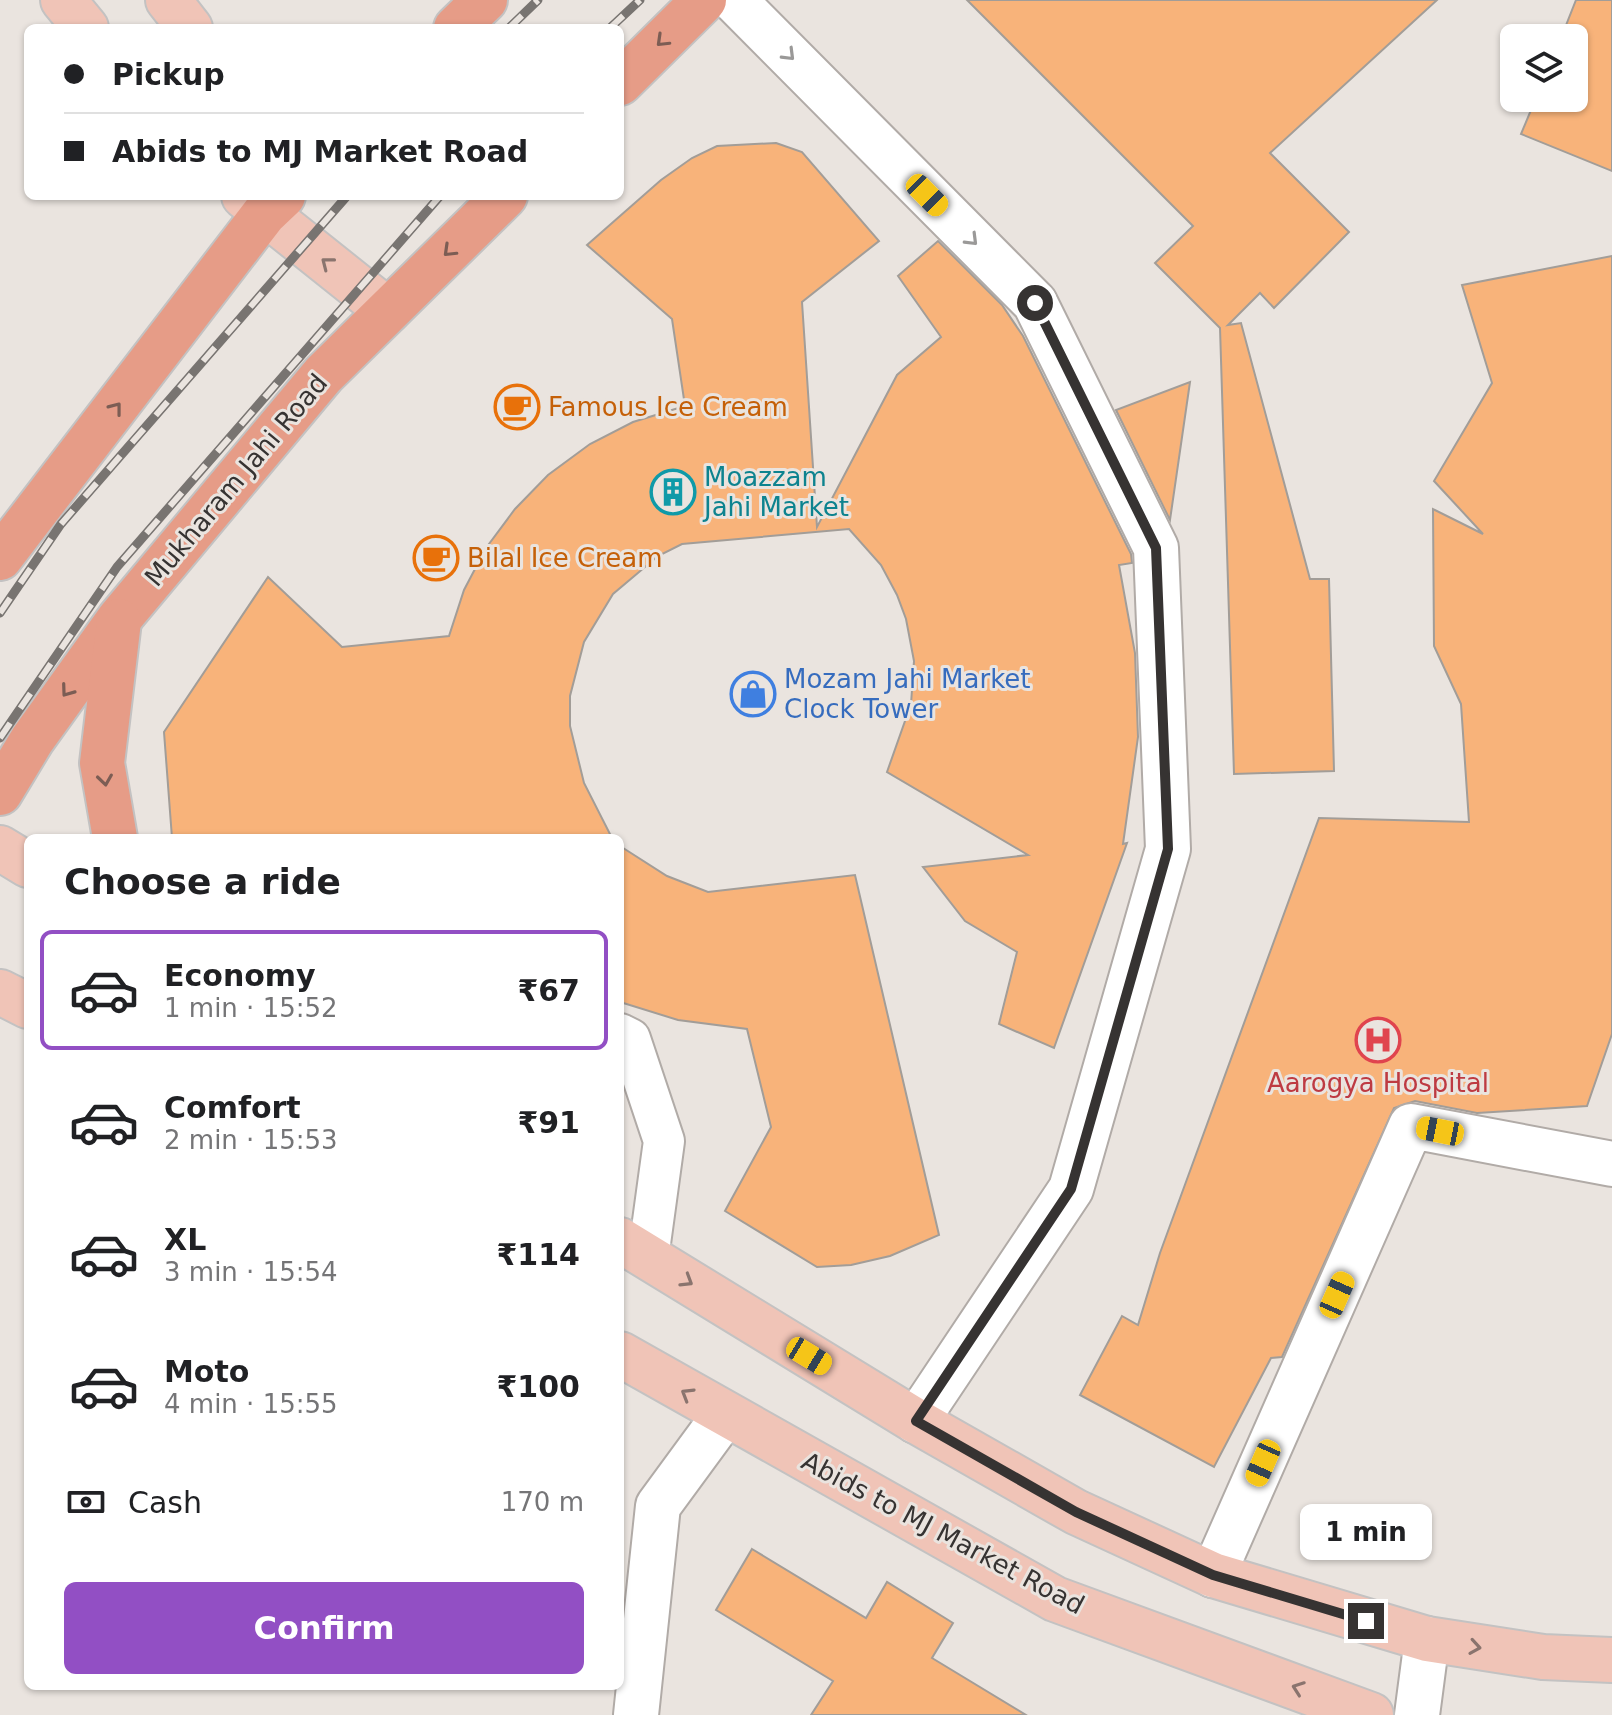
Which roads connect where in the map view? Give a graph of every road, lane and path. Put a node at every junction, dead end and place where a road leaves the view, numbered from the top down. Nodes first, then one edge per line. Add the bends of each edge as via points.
1 (63, 0) edge
2 (168, 0) edge
3 (485, 0) edge
4 (704, 0) edge
5 (734, 0) edge
6 (83, 24) edge
7 (187, 24) edge
8 (460, 24) edge
9 (624, 79) edge
10 (501, 200) edge
11 (264, 202) edge
12 (388, 311) junction
13 (80, 454) junction
14 (0, 504) edge
15 (0, 558) edge
16 (119, 619) junction
17 (0, 793) edge
18 (114, 834) edge
19 (0, 848) edge
20 (24, 863) edge
21 (0, 992) edge
22 (24, 1004) edge
23 (624, 1036) edge
24 (1612, 1164) edge
25 (634, 1249) edge
26 (624, 1356) edge
27 (724, 1416) junction
28 (916, 1421) junction
29 (1213, 1575) junction
30 (1427, 1639) junction
31 (1612, 1660) edge
32 (636, 1715) edge
33 (1371, 1715) edge
34 (1417, 1715) edge

1 - 6 main road
2 - 7 main road
3 - 8 highway
4 -> 9 highway
5 -> 28 street via 1035,303 1156,548 1168,849 1071,1189
10 -> 12 highway, Mukharam Jahi Road
12 -> 11 main road
13 -> 11 highway
12 - 16 highway, Mukharam Jahi Road via 323,375
13 - 14 highway
13 - 15 highway
16 -> 17 highway, Mukharam Jahi Road
16 -> 18 highway via 102,763
19 - 20 main road
21 - 22 main road
23 - 25 lane via 630,1039 664,1141
24 - 29 street via 1411,1126
25 -> 28 main road
27 -> 26 main road, Abids to MJ Market Road
27 - 32 street via 658,1506
33 -> 27 main road, Abids to MJ Market Road via 1055,1599
28 - 29 main road via 1076,1512
29 - 30 main road
30 -> 31 main road via 1543,1657
30 - 34 street

